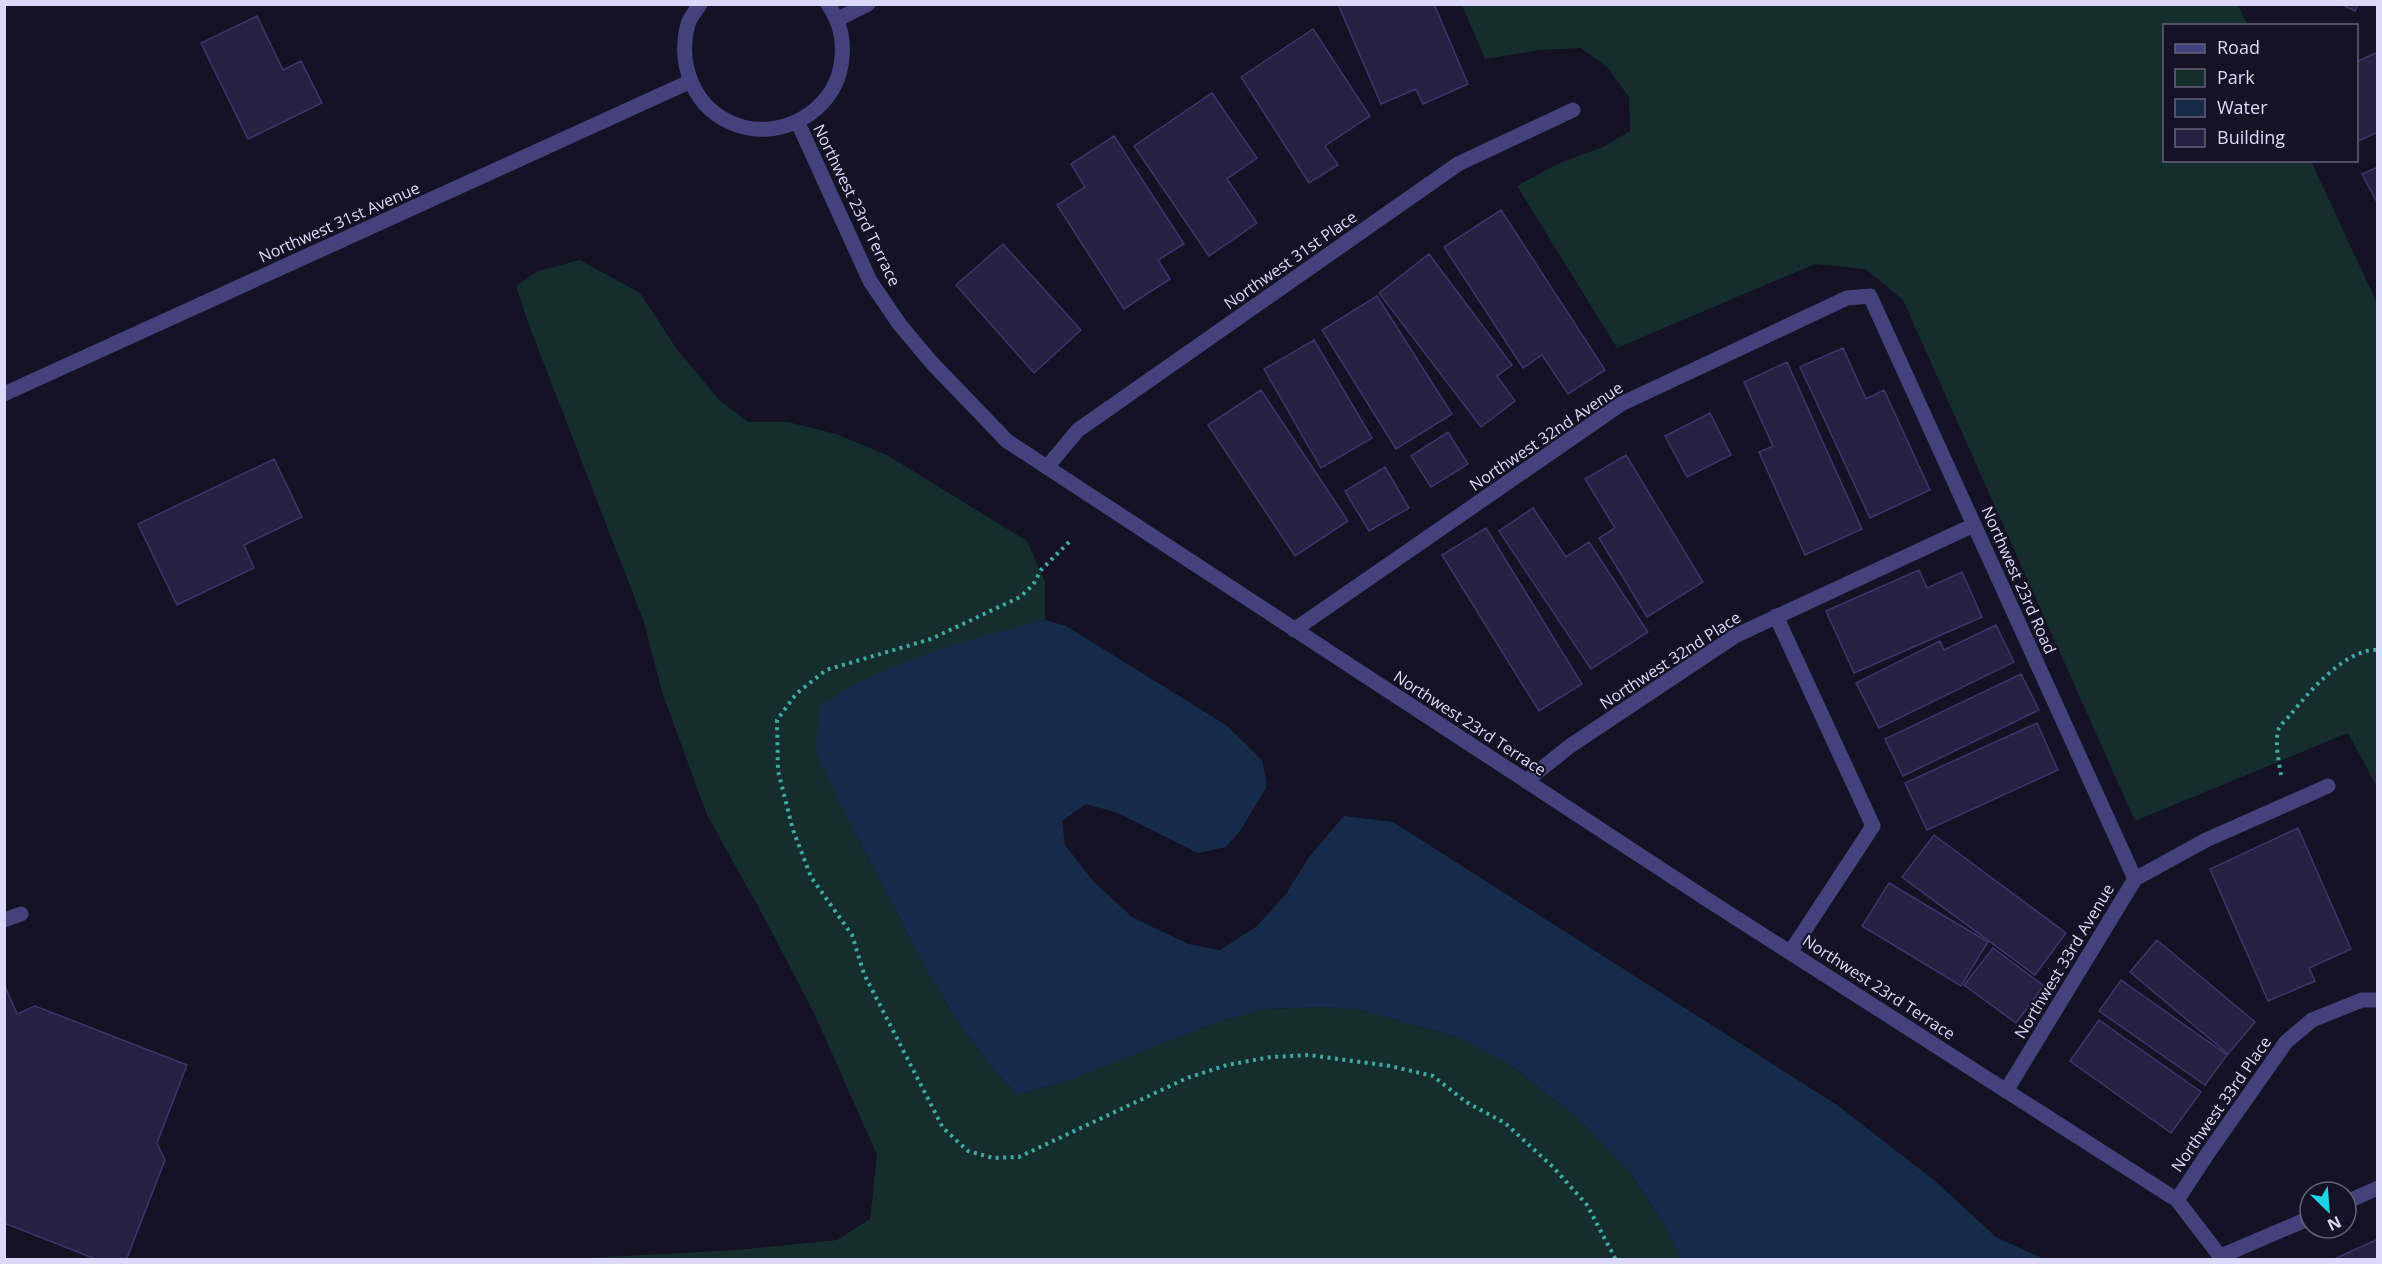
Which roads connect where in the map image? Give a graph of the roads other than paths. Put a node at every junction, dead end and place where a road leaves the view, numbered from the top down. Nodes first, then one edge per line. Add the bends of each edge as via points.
1 (700, 4) edge
2 (828, 4) edge
3 (868, 4) edge
4 (838, 19) junction
5 (689, 82) junction
6 (1573, 110) dead end
7 (798, 123) junction
8 (1870, 296) joint
9 (4, 394) edge
10 (1047, 467) junction
11 (1974, 525) junction
12 (1776, 616) junction
13 (1294, 630) junction
14 (1526, 781) junction
15 (2328, 786) dead end
16 (2135, 879) junction
17 (21, 914) dead end
18 (4, 920) edge
19 (1791, 951) junction
20 (2370, 1000) edge
21 (2006, 1091) junction
22 (2378, 1188) edge
23 (2358, 1197) edge
24 (2177, 1200) junction
25 (2298, 1223) edge
26 (2222, 1258) edge

1 - 5 street via 689,22 684,53
2 - 4 street
3 - 4 street
4 - 7 street via 844,46 839,77 823,103
5 - 7 street via 710,109 737,125 767,129
5 - 9 street, Northwest 31st Avenue
6 - 10 street, Northwest 31st Place via 1458,164 1078,430
7 - 10 street, Northwest 23rd Terrace via 870,281 900,325 1007,441
8 - 11 street, Northwest 23rd Road
8 - 13 street, Northwest 32nd Avenue via 1847,298 1621,404
10 - 13 street, Northwest 23rd Terrace
11 - 12 street, Northwest 32nd Place
11 - 16 street, Northwest 23rd Road
12 - 14 street, Northwest 32nd Place via 1735,636 1570,746
12 - 19 street via 1873,826
13 - 14 street, Northwest 23rd Terrace
14 - 19 street, Northwest 23rd Terrace
15 - 16 street, Northwest 33rd Avenue via 2206,840
16 - 21 street, Northwest 33rd Avenue
17 - 18 street
19 - 21 street, Northwest 23rd Terrace
20 - 24 street, Northwest 33rd Place via 2312,1020 2286,1042
21 - 24 street, Northwest 23rd Terrace
22 - 23 street
24 - 26 street, Northwest 23rd Terrace
25 - 26 street

